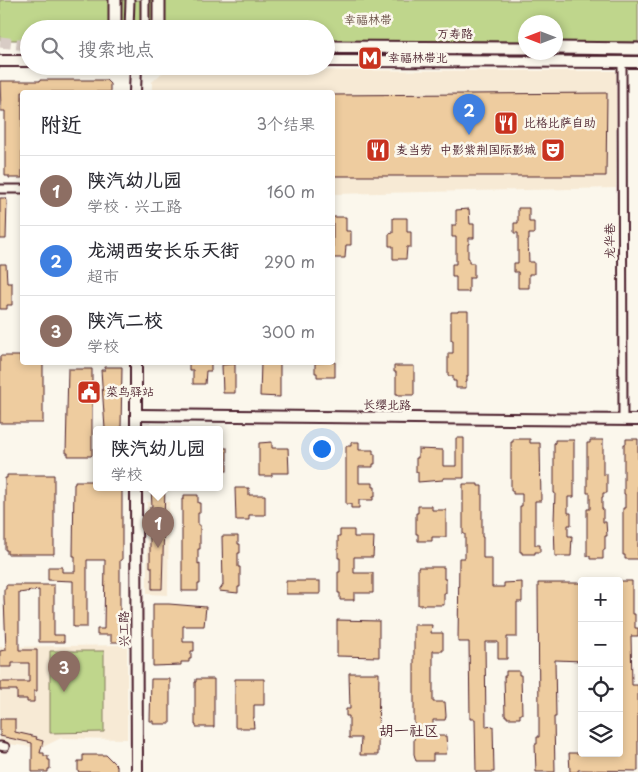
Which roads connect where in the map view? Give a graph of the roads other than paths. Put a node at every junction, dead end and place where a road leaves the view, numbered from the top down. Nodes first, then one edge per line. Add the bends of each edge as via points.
1 (115, 0) edge
2 (130, 0) edge
3 (145, 0) edge
4 (160, 0) edge
5 (115, 20) edge
6 (129, 20) edge
7 (145, 20) edge
8 (159, 20) edge
9 (335, 47) edge
10 (518, 48) edge
11 (563, 48) edge
12 (578, 48) junction
13 (638, 49) edge
14 (0, 61) edge
15 (20, 61) edge
16 (335, 61) edge
17 (535, 62) junction
18 (622, 62) junction
19 (638, 62) edge
20 (136, 75) edge
21 (135, 90) edge
22 (0, 189) edge
23 (20, 189) edge
24 (136, 365) edge
25 (136, 415) junction
26 (623, 420) junction
27 (638, 420) edge
28 (136, 426) edge
29 (136, 491) edge
30 (137, 772) edge

1 - 5 main road
2 - 6 street
3 - 7 street
4 - 8 main road
9 - 10 main road, 万寿路
11 - 12 main road
12 - 13 main road
12 - 17 street
14 - 15 street
16 - 17 street
17 - 18 street
18 - 19 street
18 - 26 street, 龙华巷
20 - 21 street
22 - 23 street
24 - 25 street
25 - 26 street, 长缨北路
25 - 28 street
26 - 27 street, 长缨北路
29 - 30 street, 兴工路

